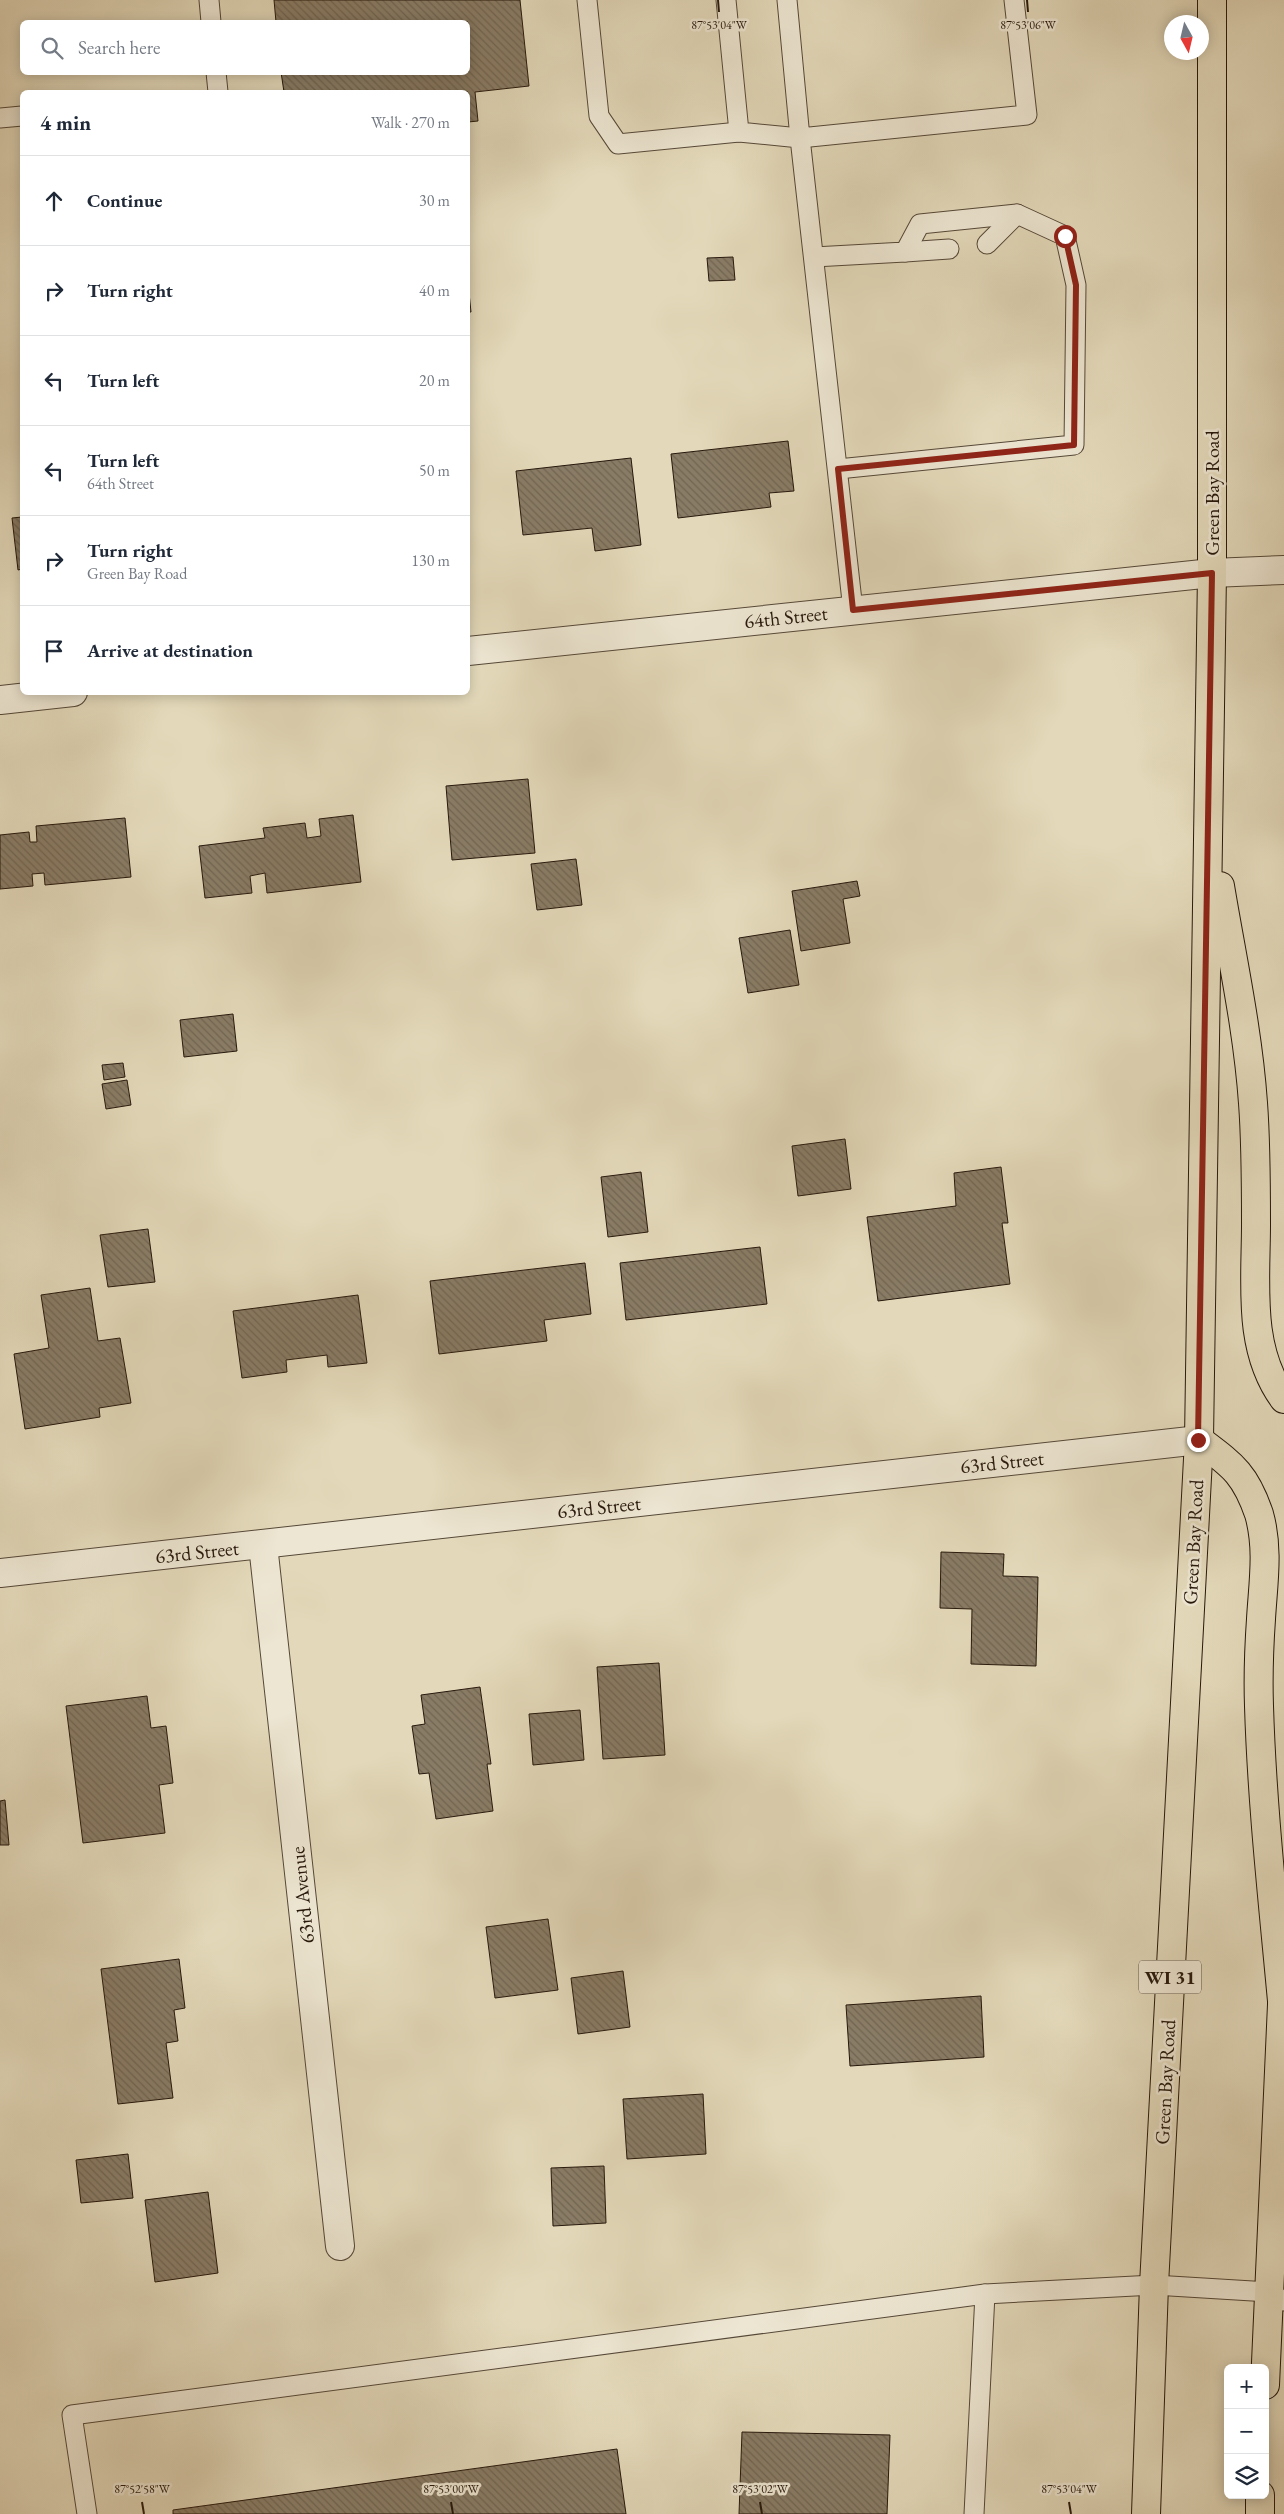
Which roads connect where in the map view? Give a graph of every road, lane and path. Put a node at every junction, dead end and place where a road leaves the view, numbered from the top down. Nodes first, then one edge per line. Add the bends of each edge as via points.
1 (209, 0) edge
2 (587, 0) edge
3 (726, 0) edge
4 (787, 0) edge
5 (1014, 0) edge
6 (1212, 0) edge
7 (211, 20) edge
8 (216, 75) edge
9 (218, 90) edge
10 (20, 116) edge
11 (0, 118) edge
12 (739, 132) junction
13 (800, 138) junction
14 (1017, 214) junction
15 (987, 244) dead end
16 (949, 249) dead end
17 (905, 252) junction
18 (814, 257) junction
19 (838, 469) junction
20 (1284, 570) edge
21 (1212, 573) junction
22 (853, 610) junction
23 (470, 651) edge
24 (46, 695) edge
25 (0, 700) edge
26 (1208, 818) junction
27 (1284, 1399) edge
28 (1198, 1440) junction
29 (263, 1545) junction
30 (0, 1573) edge
31 (1284, 1948) edge
32 (1282, 2001) junction
33 (1281, 2100) edge
34 (340, 2246) dead end
35 (1154, 2285) junction
36 (985, 2294) junction
37 (1277, 2297) edge
38 (1268, 2364) edge
39 (1260, 2499) edge
40 (86, 2514) edge
41 (974, 2514) edge
42 (1146, 2514) edge
43 (1260, 2514) edge

1 - 7 lane
2 - 12 lane via 599,116 618,144
3 - 12 lane
4 - 13 lane
5 - 13 lane via 1027,115
6 - 21 main road, Green Bay Road / WI 31
8 - 9 lane
10 - 11 lane
12 - 13 lane
13 - 18 lane
14 - 15 lane
14 - 17 lane via 920,224
14 - 19 lane via 1065,236 1076,285 1074,445
16 - 17 lane
17 - 18 lane
18 - 19 lane
19 - 22 lane
20 - 21 street, 64th Street
21 - 22 street, 64th Street
21 - 26 main road, Green Bay Road / WI 31
22 - 23 street, 64th Street
24 - 25 street
26 - 27 main road via 1253,1102 1256,1325 1264,1363
26 - 28 main road, Green Bay Road / WI 31
28 - 29 street, 63rd Street
28 - 32 main road via 1234,1466 1250,1490 1266,1549 1259,1705
28 - 35 main road, Green Bay Road / WI 31
29 - 30 street, 63rd Street
29 - 34 street, 63rd Avenue
31 - 32 main road
32 - 33 main road
33 - 37 main road
35 - 36 lane
35 - 37 lane
35 - 42 main road, Green Bay Road / WI 31
36 - 40 lane via 72,2415
36 - 41 lane
37 - 38 main road
39 - 43 main road

